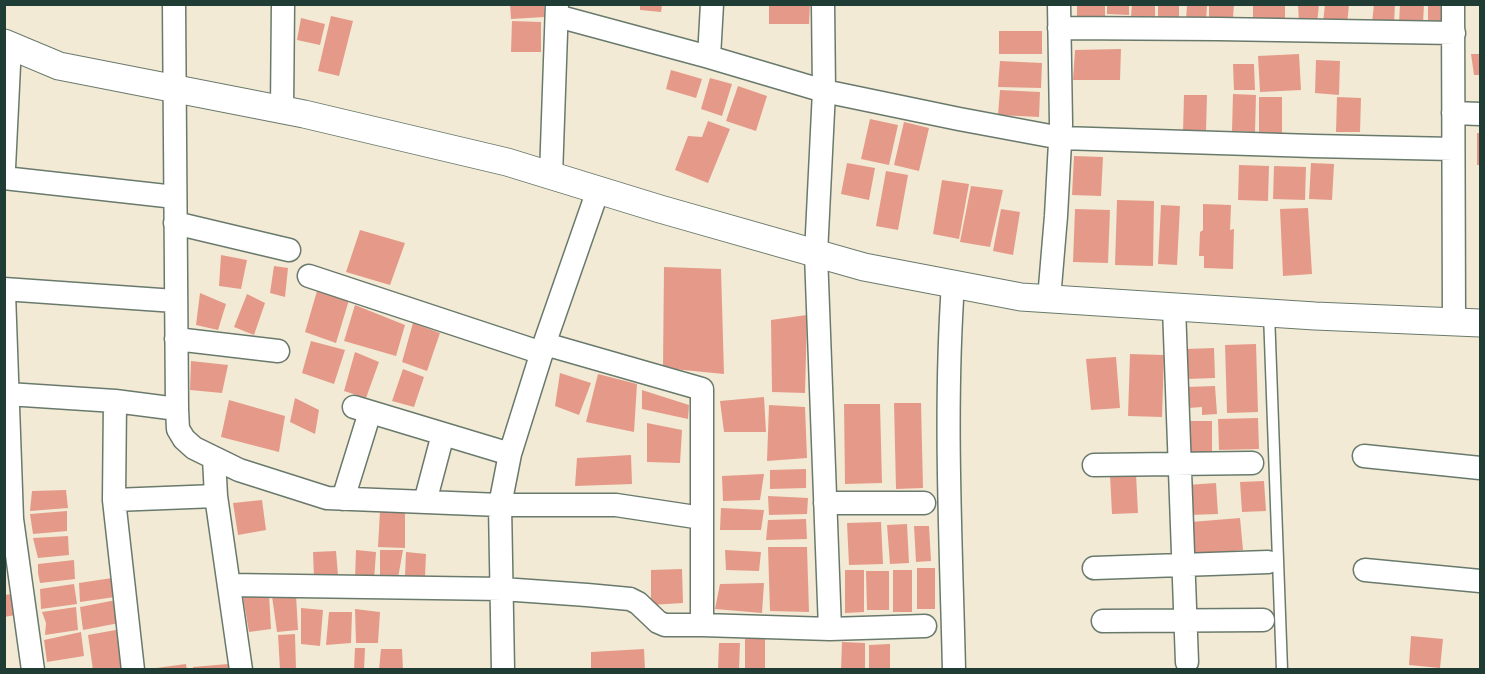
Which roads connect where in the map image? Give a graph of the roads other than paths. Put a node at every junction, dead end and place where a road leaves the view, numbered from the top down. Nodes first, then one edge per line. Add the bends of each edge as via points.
1 (174, 4) edge
2 (283, 4) edge
3 (712, 4) edge
4 (823, 4) edge
5 (1059, 4) edge
6 (1453, 4) edge
7 (557, 10) edge
8 (1059, 28) junction
9 (1454, 33) junction
10 (7, 44) edge
11 (709, 57) junction
12 (174, 89) junction
13 (824, 91) junction
14 (282, 110) junction
15 (1453, 113) junction
16 (1480, 114) edge
17 (1061, 138) junction
18 (1453, 148) junction
19 (4, 168) edge
20 (551, 176) junction
21 (4, 178) edge
22 (598, 190) junction
23 (175, 197) junction
24 (175, 223) junction
25 (289, 249) dead end
26 (816, 254) junction
27 (309, 276) dead end
28 (953, 284) junction
29 (4, 291) edge
30 (1049, 299) junction
31 (176, 301) junction
32 (1174, 307) junction
33 (1269, 313) junction
34 (1467, 322) edge
35 (176, 339) junction
36 (543, 348) junction
37 (278, 351) dead end
38 (8, 394) junction
39 (115, 401) junction
40 (177, 409) junction
41 (443, 434) junction
42 (510, 454) junction
43 (1364, 456) dead end
44 (214, 458) junction
45 (1252, 463) dead end
46 (1180, 464) junction
47 (1094, 465) dead end
48 (1480, 468) edge
49 (216, 496) junction
50 (343, 499) junction
51 (114, 500) junction
52 (425, 502) junction
53 (825, 503) junction
54 (924, 503) dead end
55 (500, 505) junction
56 (702, 518) junction
57 (1268, 562) dead end
58 (1184, 565) junction
59 (1094, 568) dead end
60 (1365, 570) dead end
61 (1480, 581) edge
62 (229, 585) junction
63 (502, 589) junction
64 (1263, 620) dead end
65 (1103, 621) dead end
66 (1186, 621) junction
67 (702, 625) junction
68 (925, 627) dead end
69 (830, 629) junction
70 (1187, 662) dead end
71 (33, 669) edge
72 (133, 669) edge
73 (241, 669) edge
74 (503, 669) edge
75 (954, 669) edge
76 (1282, 669) edge

1 - 12 street
2 - 14 street
3 - 11 street
4 - 13 street
5 - 8 street
6 - 9 street
7 - 11 street
7 - 20 street
8 - 9 street
8 - 17 street
9 - 15 street
10 - 12 street via 59,66
10 - 19 street
11 - 13 street
12 - 14 street
12 - 23 street
13 - 17 street
13 - 26 street
14 - 20 street via 507,162
15 - 16 street
15 - 18 street
17 - 18 street
17 - 30 street
18 - 34 street
20 - 22 street
21 - 23 street
22 - 26 street
22 - 36 street
23 - 24 street
24 - 25 street
24 - 31 street
26 - 28 street
26 - 53 street
27 - 36 street
28 - 30 street
28 - 75 street via 948,494
29 - 31 street
29 - 38 street
30 - 32 street
31 - 35 street
32 - 33 street
32 - 46 street
33 - 34 street
33 - 76 lane
35 - 37 street
35 - 40 street
36 - 42 street
36 - 56 street via 702,389
38 - 39 street
38 - 71 street via 12,519
39 - 40 street
39 - 51 street
40 - 44 street via 178,429 184,439
41 - 42 street
41 - 50 street via 362,409
41 - 52 street
42 - 55 street
43 - 48 street
44 - 49 street
44 - 50 street via 327,498
45 - 46 street
46 - 47 street
46 - 58 street
49 - 51 street
49 - 62 street
50 - 52 street
51 - 72 street
52 - 55 street
53 - 54 street
53 - 69 street
55 - 56 street via 616,505
55 - 63 street
56 - 67 street
57 - 58 street
58 - 59 street
58 - 66 street
60 - 61 street
62 - 63 street
62 - 73 street
63 - 67 street via 630,599 665,625
63 - 74 street
64 - 66 street
65 - 66 street
66 - 70 street
67 - 69 street
68 - 69 street

